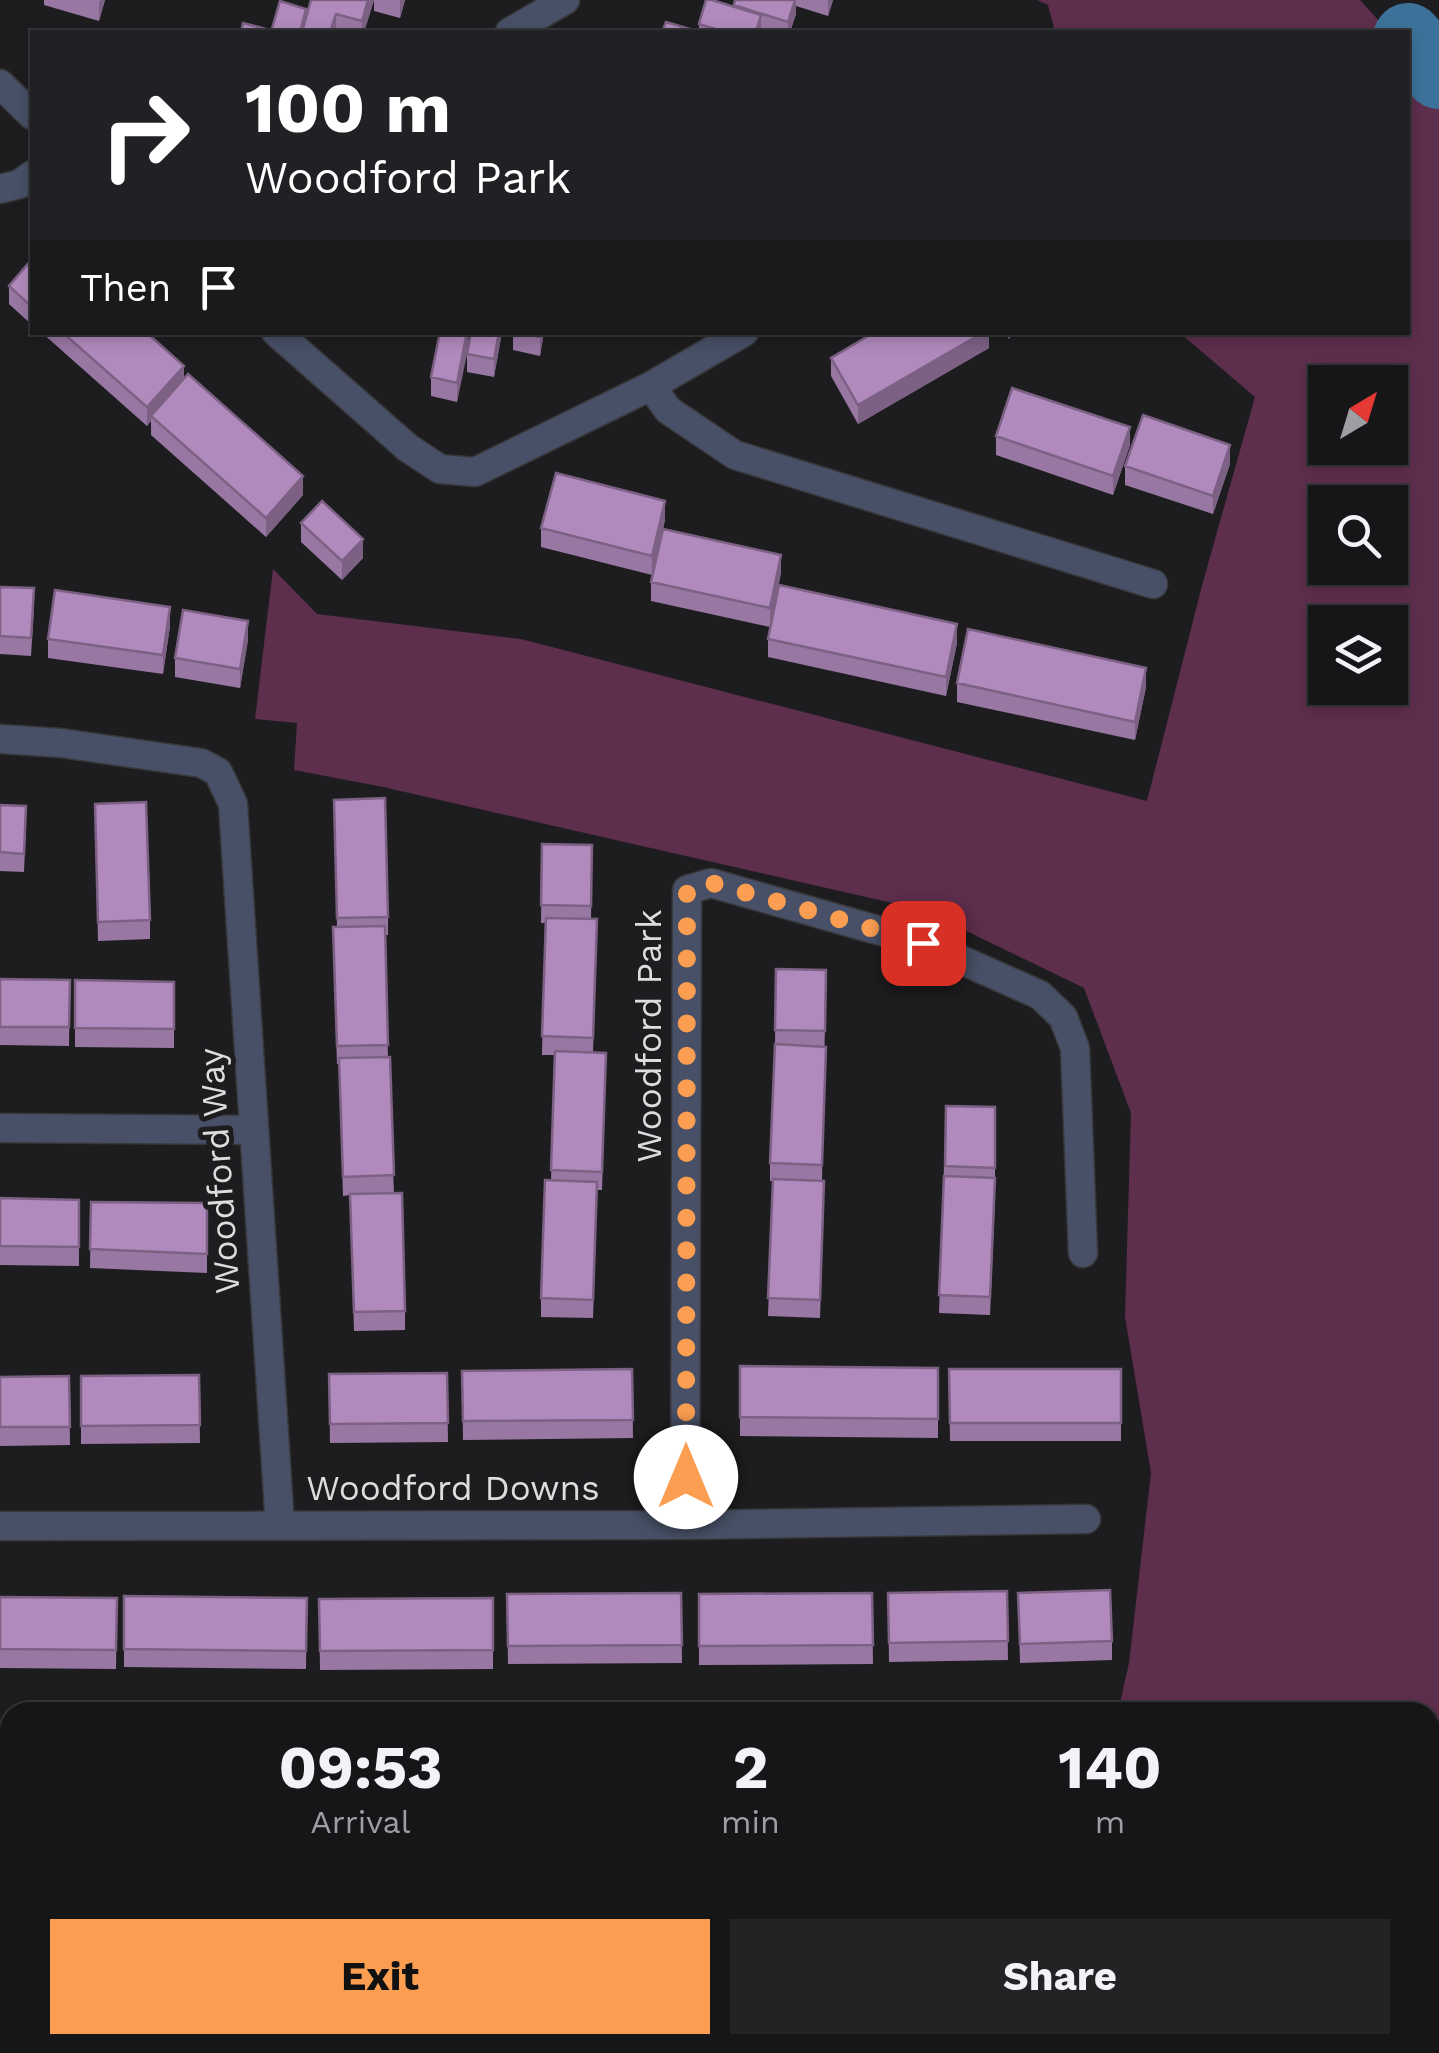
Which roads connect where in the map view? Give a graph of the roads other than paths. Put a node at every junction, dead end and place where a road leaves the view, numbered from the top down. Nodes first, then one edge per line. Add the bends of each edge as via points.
1 (565, 0) edge
2 (513, 30) edge
3 (0, 84) edge
4 (30, 113) edge
5 (30, 176) edge
6 (0, 189) edge
7 (279, 335) edge
8 (739, 335) edge
9 (652, 386) junction
10 (1153, 584) dead end
11 (0, 739) edge
12 (0, 1128) edge
13 (252, 1130) junction
14 (1083, 1253) dead end
15 (1086, 1519) dead end
16 (685, 1524) junction
17 (0, 1526) edge
18 (280, 1526) junction

1 - 2 street
3 - 4 street
5 - 6 street
7 - 9 street via 440,469 475,472
8 - 9 street
9 - 10 street via 668,410 735,455
11 - 13 street, Woodford Way via 201,763 218,772 235,811
12 - 13 street
13 - 18 street, Woodford Way
14 - 16 street, Woodford Park via 1075,1048 1063,1017 1040,995 923,943 712,883 687,890
15 - 16 street, Woodford Downs
16 - 18 street, Woodford Downs
17 - 18 street, Woodford Downs

